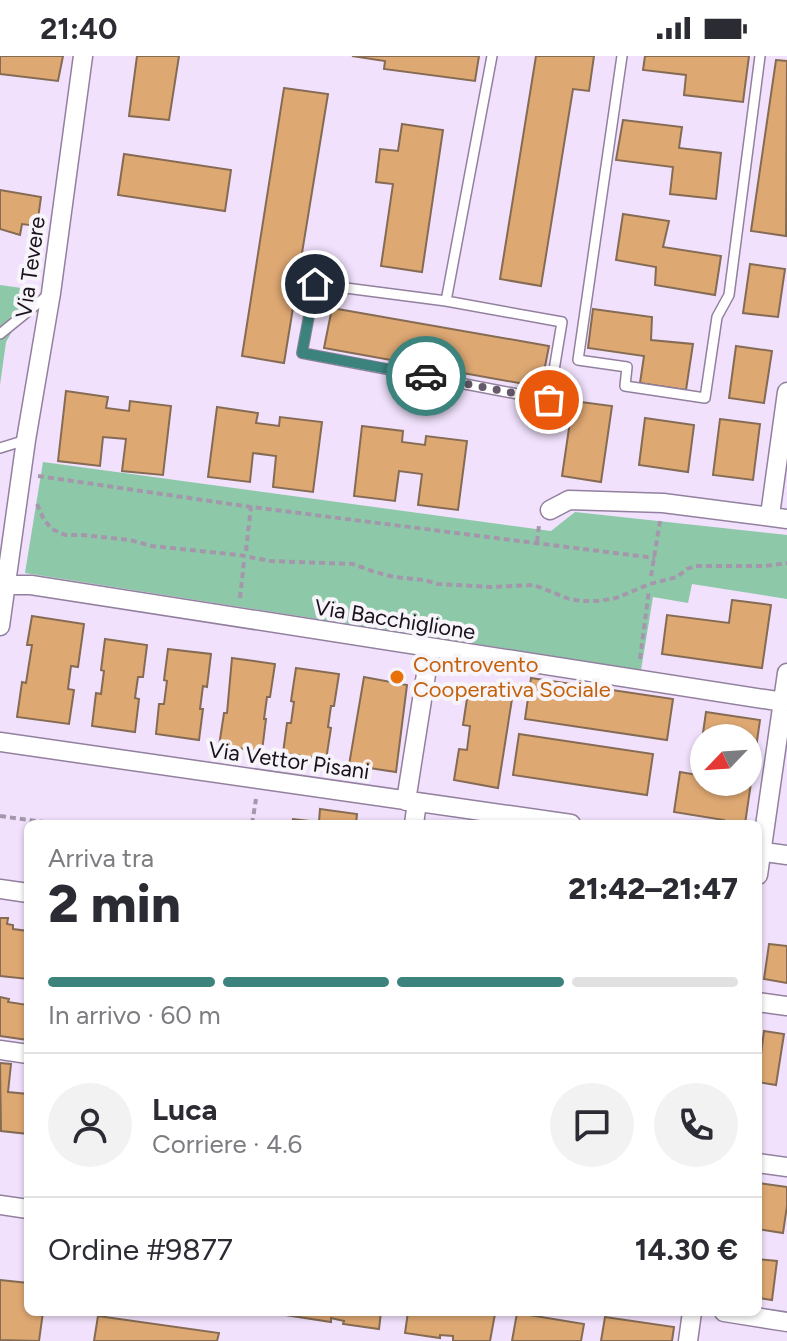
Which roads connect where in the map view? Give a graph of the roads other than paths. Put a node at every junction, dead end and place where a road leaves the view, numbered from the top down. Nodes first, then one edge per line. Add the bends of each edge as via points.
1 (83, 56) edge
2 (492, 56) edge
3 (622, 56) edge
4 (760, 56) edge
5 (51, 293) junction
6 (446, 301) junction
7 (0, 334) edge
8 (787, 392) edge
9 (26, 440) junction
10 (0, 448) edge
11 (550, 510) dead end
12 (778, 517) edge
13 (3, 585) edge
14 (0, 626) edge
15 (430, 649) junction
16 (787, 673) edge
17 (783, 702) junction
18 (0, 742) edge
19 (412, 801) junction
20 (414, 820) edge
21 (543, 820) edge
22 (762, 838) edge
23 (762, 851) edge
24 (787, 855) edge
25 (0, 889) edge
26 (24, 892) edge
27 (762, 1003) edge
28 (787, 1006) edge
29 (0, 1050) edge
30 (24, 1053) edge
31 (762, 1164) edge
32 (787, 1167) edge
33 (0, 1205) edge
34 (24, 1208) edge
35 (691, 1316) edge
36 (749, 1316) edge
37 (787, 1322) edge
38 (688, 1341) edge

1 - 5 street, Via Tevere
2 - 6 lane
3 - 4 lane via 578,360 627,367 625,386 705,398 717,317 729,295
5 - 7 lane
5 - 9 street, Via Tevere
6 - 6 lane via 562,322 549,400 302,353 315,284
8 - 12 street
9 - 10 lane
9 - 13 street, Via Tevere
11 - 12 street via 569,500 663,503
13 - 14 street, Via Tevere
13 - 15 street, Via Bacchiglione via 31,585
15 - 17 street, Via Bacchiglione
15 - 19 street
16 - 17 street
17 - 22 street
18 - 19 street, Via Vettor Pisani
19 - 20 street
19 - 21 street, Via Vettor Pisani
23 - 24 street
25 - 26 street
27 - 28 street
29 - 30 street
31 - 32 street
33 - 34 street
35 - 38 street
36 - 37 street

